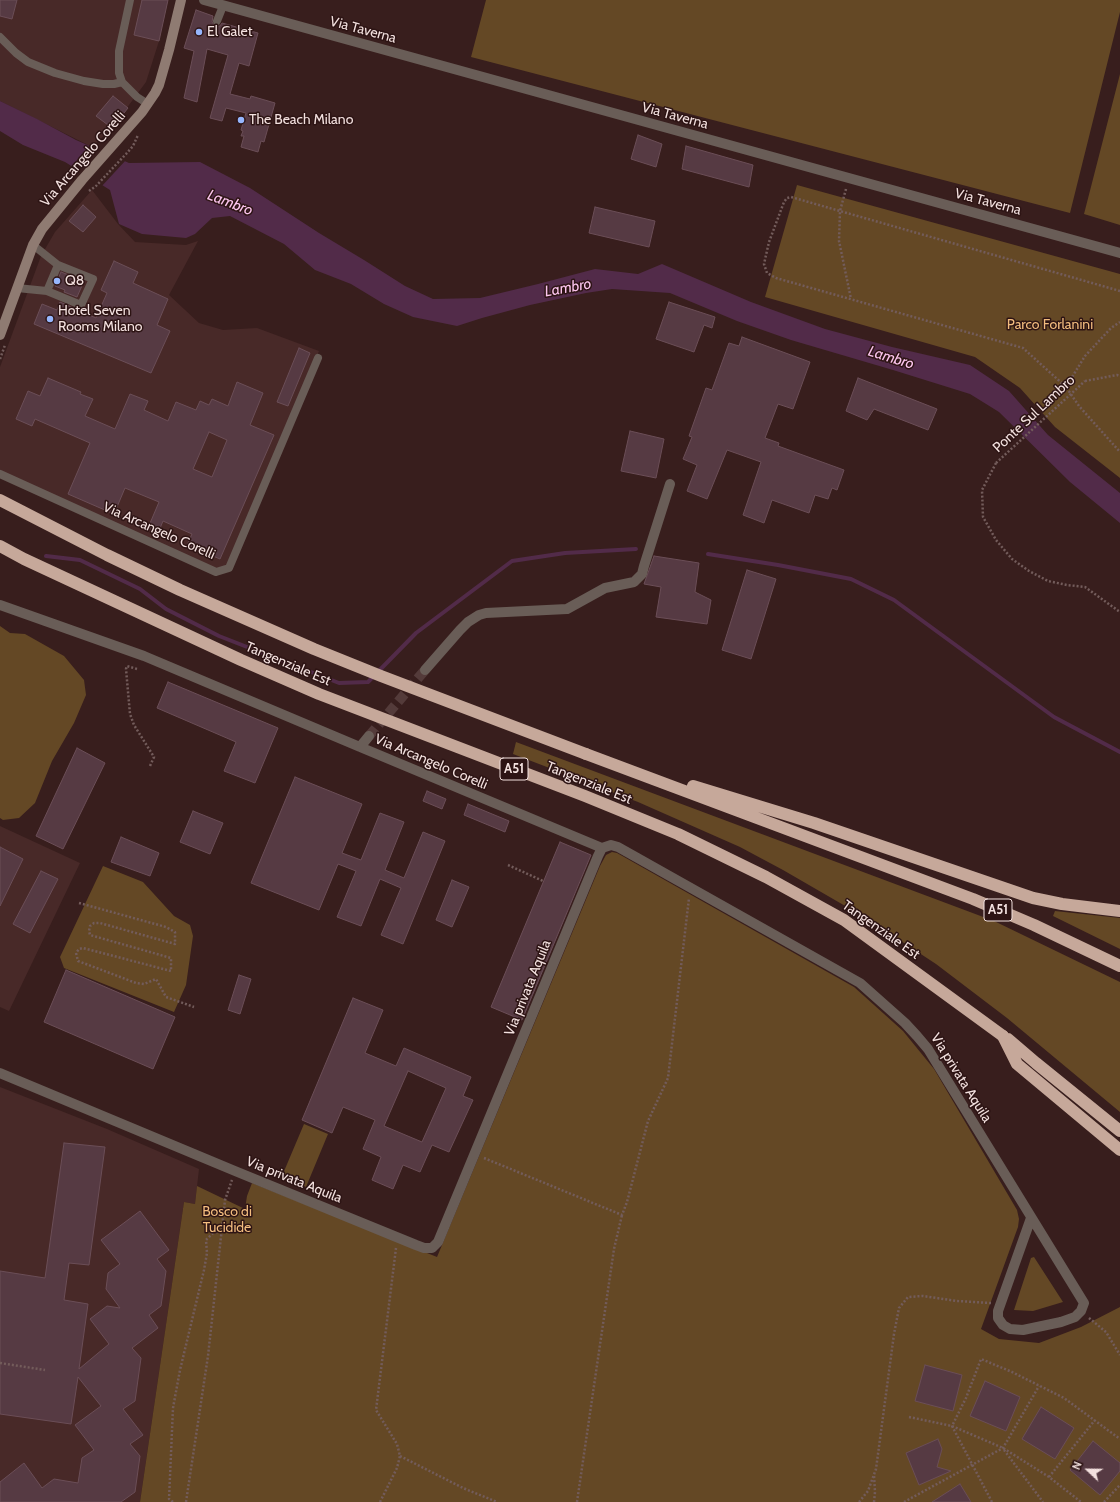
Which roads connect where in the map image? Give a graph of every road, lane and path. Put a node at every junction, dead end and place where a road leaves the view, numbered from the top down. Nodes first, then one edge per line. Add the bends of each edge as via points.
1 (130, 0) edge
2 (181, 0) edge
3 (204, 0) edge
4 (223, 6) junction
5 (217, 21) dead end
6 (0, 37) edge
7 (122, 82) junction
8 (148, 104) junction
9 (139, 133) dead end
10 (848, 178) junction
11 (96, 186) dead end
12 (840, 211) junction
13 (33, 245) junction
14 (1120, 253) edge
15 (58, 265) junction
16 (17, 288) junction
17 (47, 291) junction
18 (1120, 291) edge
19 (851, 299) junction
20 (1120, 322) edge
21 (0, 335) edge
22 (318, 358) dead end
23 (1120, 376) edge
24 (1066, 387) junction
25 (1120, 452) edge
26 (0, 474) edge
27 (670, 484) dead end
28 (0, 500) edge
29 (0, 546) edge
30 (0, 605) edge
31 (1120, 612) edge
32 (137, 668) dead end
33 (425, 670) tunnel mouth
34 (369, 736) tunnel mouth
35 (360, 747) junction
36 (586, 754) junction
37 (150, 766) dead end
38 (602, 848) junction
39 (508, 865) dead end
40 (543, 881) dead end
41 (690, 888) junction
42 (79, 903) dead end
43 (1120, 911) edge
44 (1118, 965) edge
45 (194, 1007) dead end
46 (1003, 1036) junction
47 (0, 1073) edge
48 (1120, 1131) edge
49 (1120, 1150) edge
50 (474, 1154) junction
51 (234, 1171) junction
52 (622, 1215) junction
53 (1031, 1218) junction
54 (221, 1231) junction
55 (397, 1237) junction
56 (1003, 1297) junction
57 (1081, 1311) junction
58 (1120, 1355) edge
59 (0, 1363) edge
60 (45, 1370) dead end
61 (1039, 1386) junction
62 (909, 1417) dead end
63 (1095, 1420) junction
64 (952, 1426) junction
65 (1120, 1439) edge
66 (1003, 1448) junction
67 (400, 1456) junction
68 (972, 1465) junction
69 (874, 1474) junction
70 (1049, 1477) junction
71 (1120, 1485) edge
72 (173, 1502) edge
73 (186, 1502) edge
74 (380, 1502) edge
75 (497, 1502) edge
76 (577, 1502) edge
77 (859, 1502) edge
78 (874, 1502) edge
79 (904, 1502) edge
80 (992, 1502) edge
81 (1043, 1502) edge
82 (1081, 1502) edge
83 (1104, 1502) edge

1 - 7 lane via 119,51 118,66
2 - 8 street, Via Arcangelo Corelli via 159,85
3 - 4 street, Via Taverna
4 - 5 lane
4 - 10 street, Via Taverna
6 - 7 lane via 28,62 55,73 104,84
7 - 8 lane via 136,97
8 - 13 street, Via Arcangelo Corelli via 42,229
9 - 11 path via 134,146
10 - 12 path
10 - 14 street, Via Taverna
12 - 18 path
12 - 19 path via 839,241
12 - 19 path via 787,198 769,242 764,264 767,273 776,278
13 - 15 lane
13 - 16 street, Via Arcangelo Corelli
15 - 17 lane
15 - 17 lane via 93,279 82,305
16 - 17 lane
16 - 21 street, Via Arcangelo Corelli
19 - 24 path via 1023,348
20 - 24 path via 1085,356
22 - 26 lane, Via Arcangelo Corelli via 229,568 216,572
23 - 31 path, Ponte Sul Lambro, bridge via 1085,381 996,463 982,490 983,517 996,540 1012,559 1048,581 1085,587
24 - 25 path via 1079,406
27 - 33 street via 642,574 634,582 605,588 567,609 479,615 464,626
28 - 36 highway, Tangenziale Est / A51, bridge via 180,590 300,643
29 - 46 highway, Tangenziale Est / A51, bridge via 312,691 585,796 678,834 766,876 844,920
30 - 35 street, Via Arcangelo Corelli via 144,656
32 - 37 path via 127,666 126,669 130,714 154,757
34 - 35 street, Via Arcangelo Corelli
35 - 38 street, Via Arcangelo Corelli
36 - 43 highway via 814,823 1033,898
36 - 44 highway, Tangenziale Est / A51 via 973,899
38 - 41 street, Via privata Aquila via 611,845 618,848
38 - 50 street, Via privata Aquila
39 - 40 path
41 - 52 path via 668,1078 648,1121
41 - 53 street, Via privata Aquila via 860,984 905,1023 928,1049
42 - 45 path via 166,927 175,932 175,944 94,923 88,931 90,935 171,958 171,971 83,948 76,953 78,961 136,984 156,979 166,997
46 - 48 highway, Tangenziale Est / A51
46 - 49 highway via 1017,1064
47 - 51 street, Via privata Aquila
50 - 52 path
50 - 55 street, Via privata Aquila via 435,1246 424,1248
51 - 54 path via 225,1200
51 - 55 street, Via privata Aquila
52 - 76 path via 613,1256
53 - 56 street
53 - 57 street, Via privata Aquila via 1084,1303
54 - 72 path via 206,1240 204,1270 173,1408 169,1499
54 - 73 path via 208,1356
55 - 67 path via 376,1410 397,1444
56 - 57 street via 998,1318 1010,1329 1023,1330 1061,1322 1075,1317
56 - 69 path via 991,1303 923,1296 908,1297 899,1308
57 - 58 path via 1106,1332
59 - 60 path
61 - 63 path via 1064,1398
61 - 64 path via 981,1359
61 - 66 path
62 - 64 path
63 - 65 path
63 - 70 path
64 - 66 path
64 - 68 path
66 - 68 path
66 - 70 path
66 - 81 path
67 - 74 path via 397,1468
67 - 75 path via 462,1488
68 - 79 path
68 - 80 path
69 - 77 path via 868,1491
69 - 78 path
70 - 82 path
71 - 83 path

